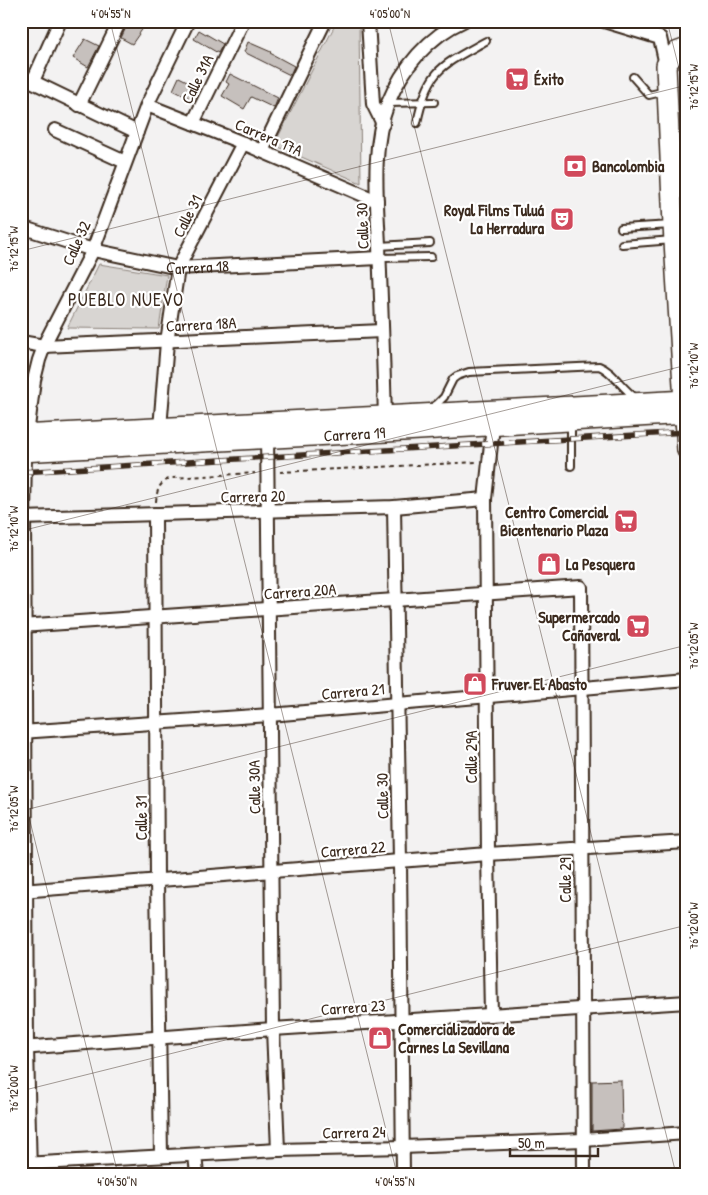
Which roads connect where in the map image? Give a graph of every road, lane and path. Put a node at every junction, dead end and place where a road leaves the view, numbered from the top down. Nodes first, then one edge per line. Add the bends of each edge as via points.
1 (60, 21) edge
2 (120, 21) edge
3 (188, 21) edge
4 (242, 21) edge
5 (324, 21) edge
6 (368, 21) edge
7 (463, 21) edge
8 (604, 21) edge
9 (486, 41) dead end
10 (686, 48) edge
11 (666, 65) junction
12 (633, 77) dead end
13 (27, 78) edge
14 (667, 91) junction
15 (421, 102) junction
16 (434, 102) dead end
17 (388, 103) junction
18 (79, 105) junction
19 (147, 105) junction
20 (417, 123) dead end
21 (194, 124) junction
22 (383, 124) junction
23 (55, 130) dead end
24 (136, 132) junction
25 (243, 143) junction
26 (262, 151) junction
27 (125, 162) junction
28 (377, 201) junction
29 (21, 227) edge
30 (621, 228) dead end
31 (678, 235) edge
32 (430, 243) dead end
33 (622, 244) dead end
34 (93, 250) junction
35 (379, 252) junction
36 (431, 257) dead end
37 (178, 268) junction
38 (382, 331) junction
39 (21, 342) edge
40 (167, 342) junction
41 (44, 346) junction
42 (649, 402) junction
43 (685, 407) edge
44 (407, 416) junction
45 (571, 422) junction
46 (385, 425) junction
47 (493, 426) junction
48 (160, 428) junction
49 (266, 431) junction
50 (24, 443) edge
51 (687, 450) edge
52 (478, 462) dead end
53 (571, 466) dead end
54 (267, 473) junction
55 (485, 499) junction
56 (394, 507) junction
57 (267, 512) junction
58 (155, 514) junction
59 (23, 518) edge
60 (580, 587) joint
61 (486, 593) junction
62 (395, 599) junction
63 (269, 610) junction
64 (156, 616) junction
65 (23, 626) edge
66 (687, 679) edge
67 (581, 687) junction
68 (486, 696) junction
69 (397, 703) junction
70 (270, 715) junction
71 (156, 723) junction
72 (23, 732) edge
73 (687, 842) edge
74 (581, 850) junction
75 (488, 854) junction
76 (400, 861) junction
77 (271, 872) junction
78 (157, 880) junction
79 (24, 891) edge
80 (687, 1002) edge
81 (582, 1009) junction
82 (491, 1015) junction
83 (402, 1020) junction
84 (273, 1029) junction
85 (160, 1038) junction
86 (24, 1048) edge
87 (687, 1133) edge
88 (583, 1140) junction
89 (403, 1147) junction
90 (278, 1150) junction
91 (195, 1154) junction
92 (161, 1156) junction
93 (27, 1167) edge
94 (197, 1174) edge
95 (403, 1174) edge
96 (584, 1174) edge

1 - 13 street
2 - 18 street
3 - 19 street, Calle 32
4 - 21 street, Calle 31A
5 - 26 street
6 - 22 street via 373,104
7 - 17 street, Calle 30 via 442,32 413,60
8 - 11 street via 660,38
9 - 15 lane via 446,63 432,78
10 - 11 main road via 676,52
11 - 14 main road
12 - 14 lane via 649,95
13 - 18 street
14 - 31 main road
15 - 16 lane
15 - 17 lane
15 - 20 lane
17 - 22 street, Calle 30
18 - 24 street
19 - 21 street, Carrera 17A
19 - 24 street, Calle 32
21 - 25 street, Carrera 17A
22 - 28 street, Calle 30 via 379,140
23 - 27 street
24 - 27 street, Calle 32
25 - 26 street, Carrera 17A
25 - 37 street, Calle 31
26 - 28 street, Carrera 17A
27 - 34 street, Calle 32
28 - 35 street, Calle 30
29 - 34 street, Carrera 18
30 - 31 lane
31 - 33 lane
31 - 43 main road
32 - 35 lane
34 - 37 street, Carrera 18
34 - 41 street, Calle 32
35 - 36 lane
35 - 37 street, Carrera 18
35 - 38 street, Calle 30
37 - 40 street, Calle 31
38 - 40 street, Carrera 18A
38 - 46 street, Calle 30
39 - 41 street, Carrera 18A
40 - 41 street, Carrera 18A
40 - 48 street, Calle 31
41 - 50 street, Calle 32 via 34,380
42 - 43 main road, Carrera 19
42 - 44 main road, Carrera 19
42 - 44 lane via 630,394 599,366 470,372 453,379 437,404
43 - 45 main road, Carrera 19
43 - 51 main road
44 - 46 main road, Carrera 19
45 - 47 main road, Carrera 19
45 - 53 lane
46 - 47 main road, Carrera 19
46 - 49 main road, Carrera 19
47 - 55 street, Calle 29A
48 - 49 main road, Carrera 19
48 - 50 main road, Carrera 19
49 - 50 main road, Carrera 19
49 - 54 street, Calle 30A
50 - 59 street, Calle 32
52 - 54 path
54 - 57 street, Calle 30A
54 - 58 path via 179,476 163,481 157,491
55 - 56 street, Carrera 20
55 - 61 street, Calle 29A
56 - 57 street, Carrera 20
56 - 62 street, Calle 30
57 - 58 street, Carrera 20
57 - 63 street, Calle 30A
58 - 59 street, Carrera 20
58 - 64 street, Calle 31
59 - 65 street, Calle 32
60 - 61 street, Carrera 20A
60 - 67 street, Calle 29
61 - 62 street, Carrera 20A
61 - 68 street, Calle 29A
62 - 63 street, Carrera 20A
62 - 69 street, Calle 30
63 - 64 street, Carrera 20A
63 - 70 street, Calle 30A
64 - 65 street, Carrera 20A
64 - 71 street, Calle 31
65 - 72 street, Calle 32
66 - 67 street, Carrera 21
67 - 68 street, Carrera 21
67 - 74 street, Calle 29
68 - 69 street, Carrera 21
68 - 75 street, Calle 29A
69 - 70 street, Carrera 21
69 - 76 street, Calle 30
70 - 71 street, Carrera 21
70 - 77 street, Calle 30A
71 - 72 street, Carrera 21
71 - 78 street, Calle 31
72 - 79 street, Calle 32
73 - 74 street, Carrera 22
74 - 75 street, Carrera 22
74 - 81 street, Calle 29
75 - 76 street, Carrera 22
75 - 82 street, Calle 29A
76 - 77 street, Carrera 22
76 - 83 street, Calle 30
77 - 78 street, Carrera 22
77 - 84 street, Calle 30A
78 - 79 street, Carrera 22
78 - 85 street, Calle 31
79 - 86 street, Calle 32
80 - 81 street, Carrera 23
81 - 82 street, Carrera 23
81 - 88 street, Calle 29
82 - 83 street, Carrera 23
83 - 84 street, Carrera 23
83 - 89 street, Calle 30
84 - 85 street, Carrera 23
84 - 90 street, Calle 30A
85 - 86 street, Carrera 23
85 - 92 street, Calle 31
86 - 93 street, Calle 32
87 - 88 street, Carrera 24
88 - 89 street, Carrera 24
88 - 96 street, Calle 29
89 - 90 street, Carrera 24
89 - 95 street, Calle 30
90 - 91 street, Carrera 24
91 - 92 street, Carrera 24
91 - 94 street
92 - 93 street, Carrera 24

